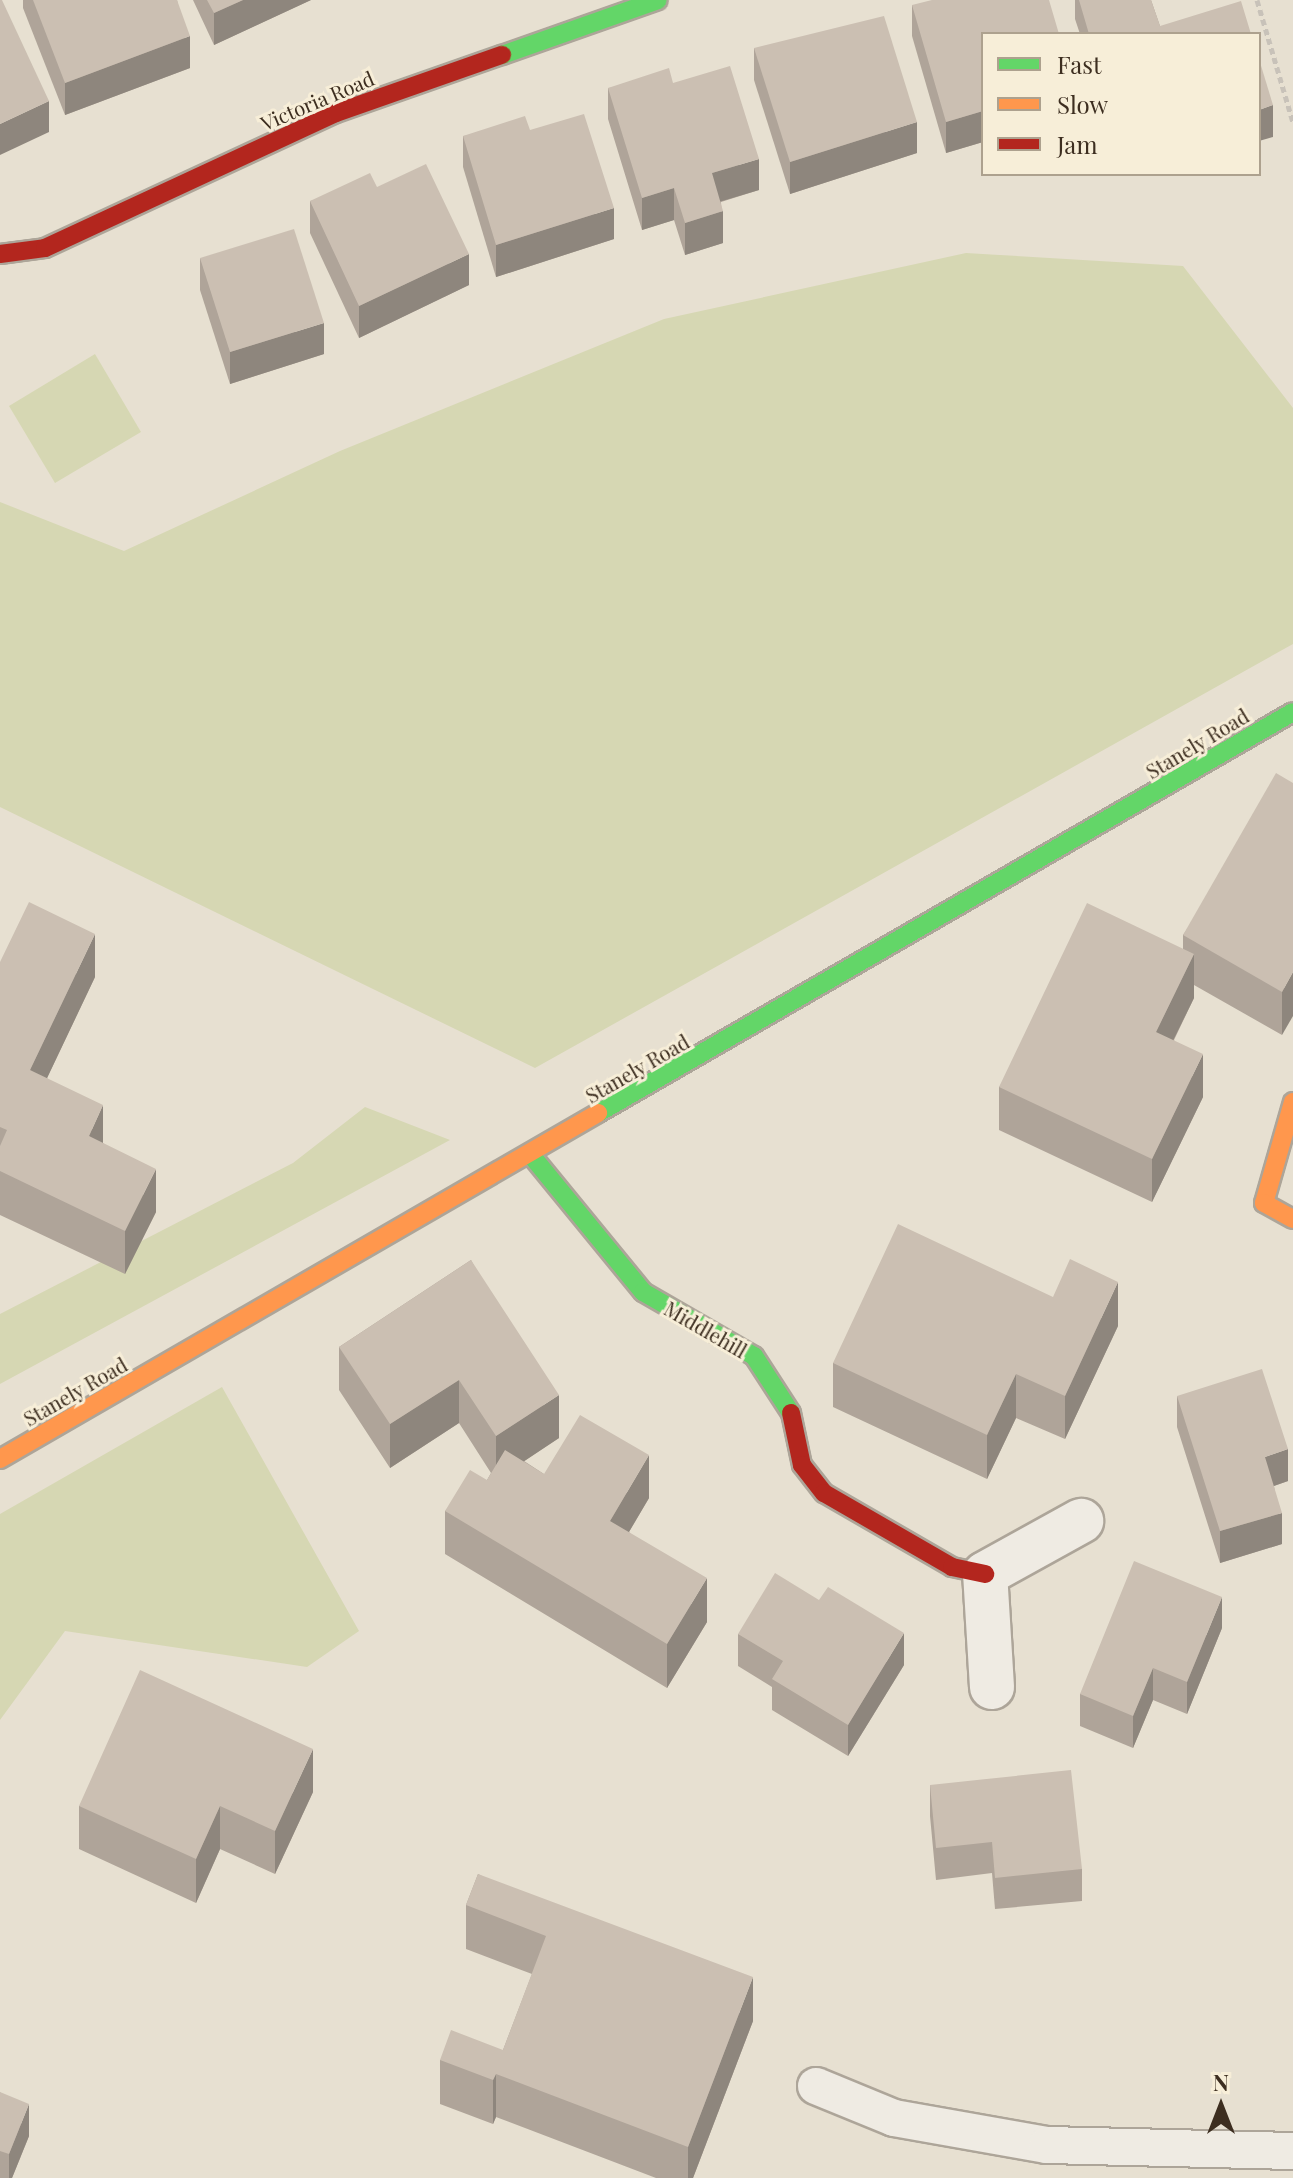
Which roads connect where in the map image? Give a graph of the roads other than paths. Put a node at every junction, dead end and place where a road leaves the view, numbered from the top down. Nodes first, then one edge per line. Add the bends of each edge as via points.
1 (658, 0) edge
2 (0, 254) edge
3 (1293, 712) edge
4 (1293, 1102) edge
5 (531, 1155) junction
6 (1293, 1219) edge
7 (0, 1459) edge
8 (1081, 1521) dead end
9 (985, 1574) junction
10 (992, 1687) dead end
11 (816, 2086) dead end
12 (1293, 2151) edge

1 - 2 street, Victoria Road via 336,113 45,248
3 - 5 street, Stanely Road
4 - 6 street via 1264,1203
5 - 7 street, Stanely Road
5 - 9 street, Middlehill via 643,1292 754,1356 789,1404 802,1465 824,1493 952,1567
8 - 9 street
9 - 10 street
11 - 12 lane via 894,2118 1047,2145

